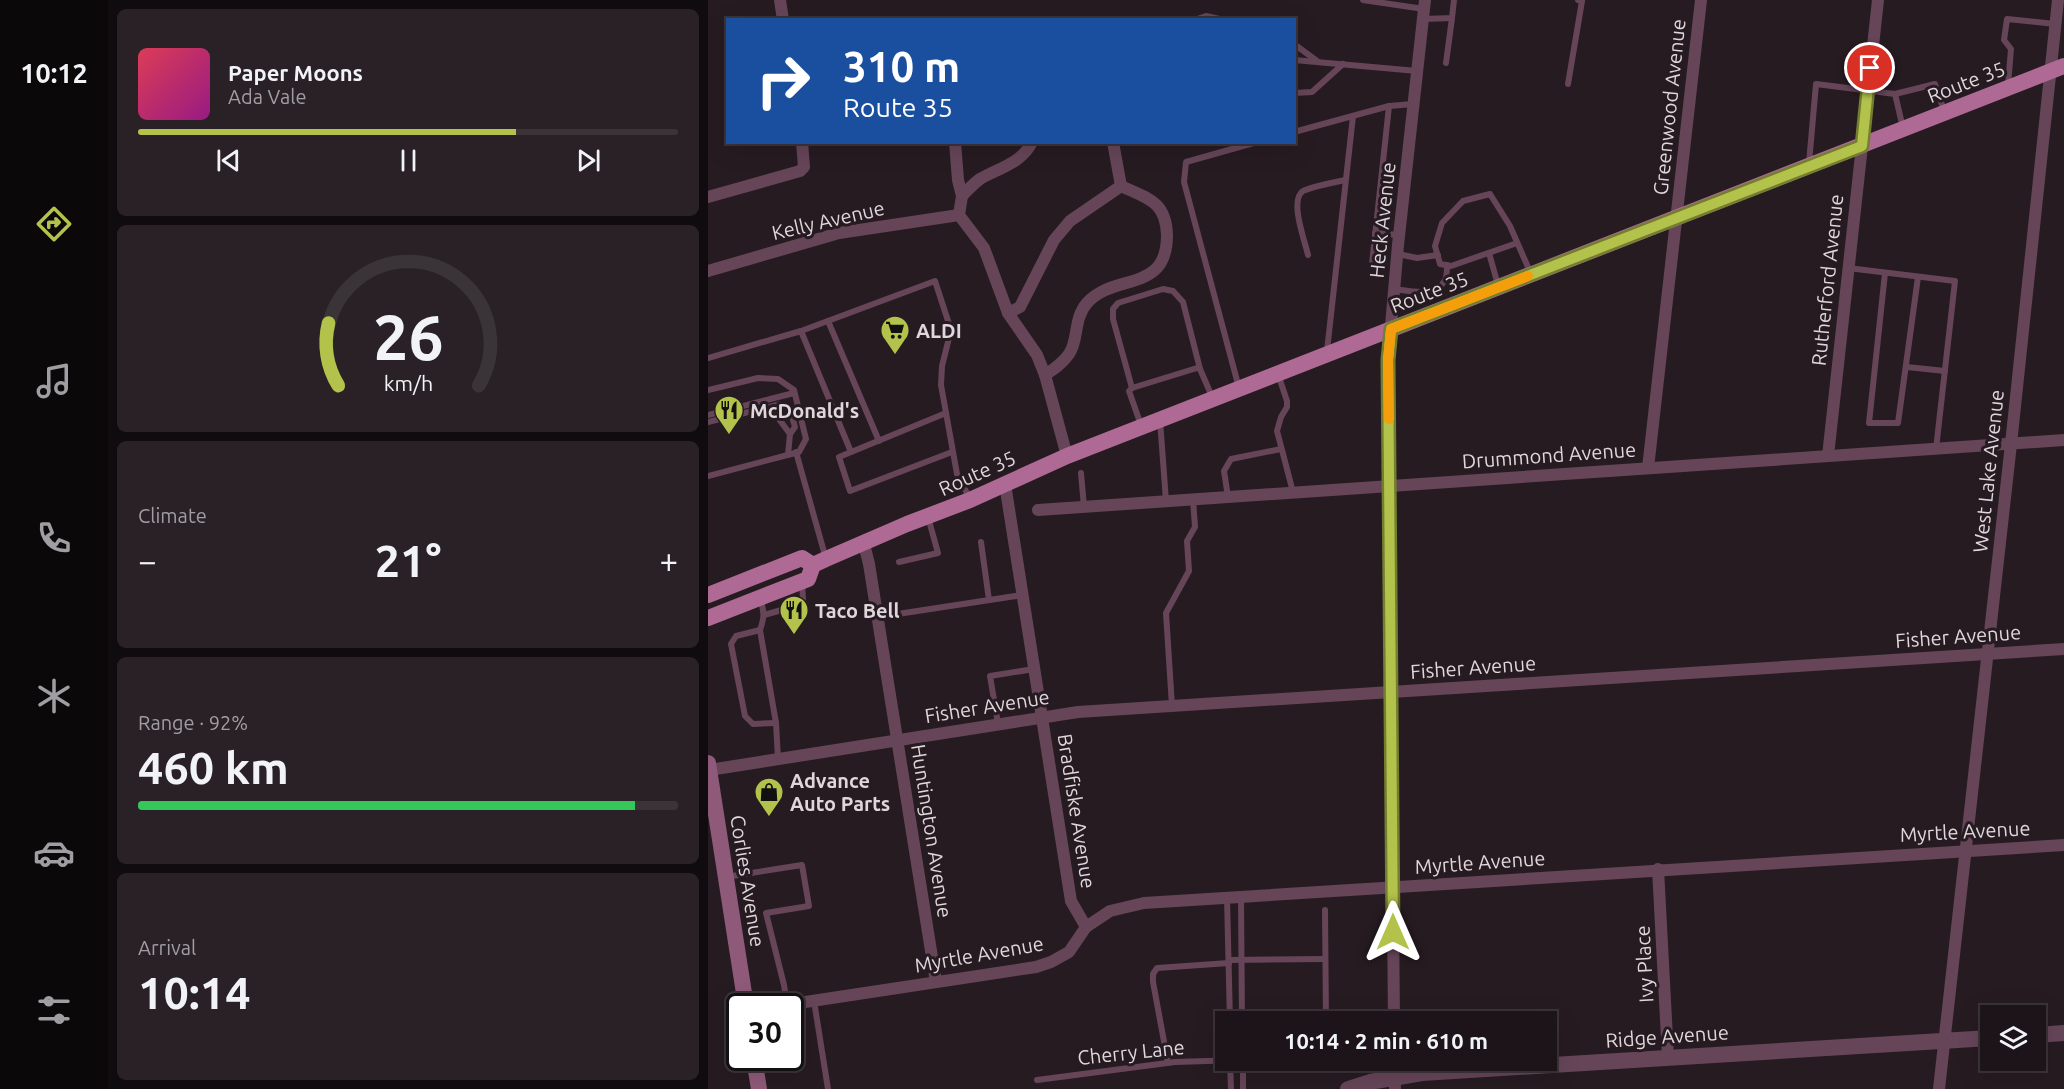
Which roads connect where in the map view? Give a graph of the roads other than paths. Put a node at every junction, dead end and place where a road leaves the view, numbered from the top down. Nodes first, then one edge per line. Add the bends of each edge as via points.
1 (780, 0) edge
2 (1363, 0) edge
3 (1454, 0) edge
4 (1578, 0) edge
5 (1701, 0) edge
6 (1878, 0) edge
7 (2058, 0) edge
8 (1424, 9) edge
9 (783, 18) edge
10 (1200, 18) edge
11 (1215, 18) edge
12 (1452, 18) junction
13 (2055, 24) junction
14 (1296, 45) edge
15 (1296, 60) edge
16 (1317, 61) junction
17 (1446, 63) dead end
18 (1343, 64) junction
19 (2057, 69) edge
20 (1417, 71) junction
21 (1568, 84) dead end
22 (2007, 88) junction
23 (1868, 90) junction
24 (1296, 93) edge
25 (1895, 93) junction
26 (1414, 104) junction
27 (1389, 106) junction
28 (1945, 113) junction
29 (1353, 116) junction
30 (1904, 129) junction
31 (1296, 131) edge
32 (802, 144) edge
33 (955, 144) edge
34 (1031, 144) edge
35 (1113, 144) edge
36 (1250, 144) edge
37 (1862, 146) junction
38 (1809, 166) junction
39 (1345, 180) junction
40 (1121, 186) junction
41 (962, 196) junction
42 (708, 197) edge
43 (959, 215) junction
44 (1677, 218) junction
45 (1375, 233) junction
46 (1399, 235) junction
47 (1517, 243) junction
48 (1489, 254) junction
49 (1308, 255) dead end
50 (1398, 255) junction
51 (1438, 255) junction
52 (1371, 264) dead end
53 (1448, 265) junction
54 (1848, 268) junction
55 (708, 271) edge
56 (1885, 273) junction
57 (1531, 274) junction
58 (1918, 277) junction
59 (1499, 287) junction
60 (1394, 290) junction
61 (1008, 313) junction
62 (828, 321) junction
63 (1391, 329) junction
64 (801, 331) junction
65 (1327, 354) junction
66 (708, 358) edge
67 (1907, 367) junction
68 (1200, 369) junction
69 (1945, 371) junction
70 (1278, 374) junction
71 (1045, 375) junction
72 (1132, 388) junction
73 (1239, 389) junction
74 (708, 390) edge
75 (794, 393) junction
76 (1213, 399) junction
77 (763, 408) junction
78 (946, 414) junction
79 (708, 415) edge
80 (1160, 420) junction
81 (708, 422) edge
82 (1141, 427) junction
83 (790, 434) junction
84 (2064, 440) edge
85 (879, 441) junction
86 (2011, 444) junction
87 (1281, 449) junction
88 (1936, 449) junction
89 (796, 452) junction
90 (851, 452) junction
91 (952, 452) junction
92 (788, 455) junction
93 (1067, 456) junction
94 (1828, 456) junction
95 (1648, 468) junction
96 (1081, 473) dead end
97 (708, 476) edge
98 (1005, 484) junction
99 (1390, 486) junction
100 (1293, 492) junction
101 (1228, 497) junction
102 (970, 500) junction
103 (1194, 500) junction
104 (1166, 501) junction
105 (1084, 507) junction
106 (1038, 510) dead end
107 (928, 516) junction
108 (981, 542) dead end
109 (864, 544) junction
110 (820, 562) junction
111 (898, 562) dead end
112 (708, 595) edge
113 (1023, 595) junction
114 (989, 600) junction
115 (762, 608) junction
116 (878, 617) junction
117 (708, 618) edge
118 (760, 630) junction
119 (2064, 649) edge
120 (1987, 654) junction
121 (1034, 669) junction
122 (1392, 692) junction
123 (1172, 706) junction
124 (1042, 717) junction
125 (776, 723) junction
126 (998, 724) junction
127 (897, 740) junction
128 (778, 759) junction
129 (709, 766) edge
130 (712, 816) edge
131 (2064, 844) edge
132 (1966, 850) junction
133 (1658, 869) junction
134 (725, 877) junction
135 (1393, 887) junction
136 (1241, 897) junction
137 (1227, 898) junction
138 (1325, 910) dead end
139 (1086, 927) junction
140 (1241, 960) junction
141 (1325, 960) junction
142 (1229, 962) junction
143 (936, 982) junction
144 (744, 993) edge
145 (784, 993) edge
146 (813, 1001) junction
147 (804, 1002) edge
148 (1230, 1011) edge
149 (1242, 1011) edge
150 (1326, 1011) edge
151 (1394, 1011) edge
152 (2064, 1033) edge
153 (2046, 1034) edge
154 (1980, 1038) edge
155 (1945, 1040) junction
156 (1668, 1057) junction
157 (1215, 1061) edge
158 (1168, 1063) junction
159 (756, 1071) edge
160 (1230, 1071) edge
161 (1242, 1071) edge
162 (1037, 1080) dead end
163 (1394, 1084) edge
164 (759, 1089) edge
165 (828, 1089) edge
166 (1231, 1089) edge
167 (1243, 1089) edge
168 (1348, 1089) edge
169 (1939, 1089) edge

1 - 9 street
2 - 8 lane
3 - 12 lane
4 - 21 lane via 1582,1
5 - 44 street, Greenwood Avenue
6 - 23 street, Rutherford Avenue
7 - 13 street, West Lake Avenue
8 - 12 lane
8 - 20 street, Heck Avenue
10 - 11 lane
12 - 17 lane
13 - 19 street, West Lake Avenue
13 - 22 lane via 2007,19 2004,40 2011,49
14 - 16 lane
15 - 16 lane
16 - 18 lane
18 - 20 lane
18 - 24 lane via 1312,92
19 - 22 main road, Route 35
19 - 86 street, West Lake Avenue
20 - 26 street, Heck Avenue
22 - 28 main road, Route 35
23 - 25 lane
23 - 37 street, Rutherford Avenue
23 - 38 lane via 1816,84
25 - 28 lane via 1935,84
25 - 30 lane
26 - 27 lane
26 - 46 street, Heck Avenue
27 - 29 lane
27 - 45 lane
28 - 30 main road, Route 35
29 - 31 lane
29 - 39 lane
30 - 37 main road, Route 35
32 - 42 street via 804,167 800,171
33 - 41 street
34 - 41 street via 1016,161 981,179
35 - 40 street
36 - 73 lane via 1186,162 1184,182
37 - 38 main road, Route 35
37 - 54 street, Rutherford Avenue
38 - 44 main road, Route 35
39 - 49 lane via 1303,191 1298,198
39 - 65 lane
40 - 61 street via 1070,221 1054,240 1020,307
40 - 71 street via 1148,198 1163,212 1167,238 1161,263 1149,275 1099,293 1089,301 1077,322 1071,352
41 - 43 street
43 - 55 street, Kelly Avenue via 839,233
43 - 61 street via 984,248
44 - 57 main road, Route 35
44 - 95 street, Greenwood Avenue
45 - 46 lane
45 - 52 lane
46 - 50 street, Heck Avenue
47 - 48 lane
47 - 51 lane via 1490,194 1463,201 1442,223 1435,246
47 - 57 lane
48 - 53 lane
48 - 59 lane
50 - 51 lane
50 - 60 street, Heck Avenue
51 - 53 lane via 1440,264
53 - 60 lane via 1445,281 1435,291
54 - 56 lane
54 - 94 street, Rutherford Avenue
56 - 58 lane
56 - 67 lane via 1869,423 1898,423
57 - 59 main road, Route 35
58 - 67 lane
58 - 69 lane via 1955,281
59 - 63 main road, Route 35
60 - 63 street, Heck Avenue
61 - 71 street via 1037,355
62 - 64 lane
62 - 78 lane via 935,281 951,330 942,366
62 - 85 lane
63 - 65 main road, Route 35
63 - 99 street, Heck Avenue
64 - 66 lane
64 - 90 lane
65 - 70 main road, Route 35
67 - 69 lane
68 - 72 lane
68 - 72 lane via 1183,302 1173,291 1163,289 1118,303 1113,309
68 - 76 lane
69 - 88 lane
70 - 73 main road, Route 35
70 - 87 lane via 1287,401 1277,431
71 - 93 street
72 - 82 lane
73 - 76 main road, Route 35
74 - 75 lane via 758,378 778,380
75 - 79 lane
75 - 89 lane via 806,439
76 - 80 main road, Route 35
77 - 81 lane
77 - 83 lane via 773,411
77 - 83 lane via 781,404 790,410 795,427
78 - 85 lane
78 - 91 lane
80 - 82 main road, Route 35
80 - 104 lane
82 - 93 main road, Route 35
83 - 92 lane
84 - 86 street, Drummond Avenue
85 - 90 lane
86 - 88 street, Drummond Avenue
86 - 120 street, West Lake Avenue
87 - 100 lane
87 - 101 lane via 1231,459 1224,471
88 - 94 street, Drummond Avenue
89 - 92 lane
89 - 110 lane
90 - 91 lane via 839,457 850,491
91 - 102 lane via 957,474
92 - 97 lane
93 - 98 main road, Route 35
94 - 95 street, Drummond Avenue
95 - 99 street, Drummond Avenue
96 - 105 lane
98 - 102 main road, Route 35
98 - 113 street, Bradfiske Avenue
99 - 100 street, Drummond Avenue
99 - 122 street, Heck Avenue
100 - 101 street, Drummond Avenue
101 - 103 street, Drummond Avenue
102 - 107 main road, Route 35
103 - 104 street, Drummond Avenue
103 - 123 lane via 1195,527 1187,541 1189,571 1166,613
104 - 105 street, Drummond Avenue
105 - 106 street, Drummond Avenue
107 - 109 main road, Route 35
107 - 111 lane via 938,553
108 - 114 lane
109 - 110 main road, Route 35
109 - 116 street, Huntington Avenue
110 - 112 main road, Route 35 via 802,558
110 - 115 main road via 808,579
113 - 114 lane
113 - 121 street, Bradfiske Avenue
114 - 116 lane
115 - 117 main road
115 - 118 lane
116 - 127 street, Huntington Avenue
118 - 125 lane
118 - 125 lane via 736,636 731,644 745,716 753,724
119 - 120 street, Fisher Avenue
120 - 122 street, Fisher Avenue
120 - 132 street, West Lake Avenue
121 - 124 street, Bradfiske Avenue
121 - 126 lane via 990,676
122 - 123 street, Fisher Avenue
122 - 135 street, Heck Avenue
123 - 124 street, Fisher Avenue
124 - 126 street, Fisher Avenue
124 - 139 street, Bradfiske Avenue via 1071,901
125 - 128 lane
126 - 127 street, Fisher Avenue
127 - 128 street, Fisher Avenue
127 - 143 street, Huntington Avenue
128 - 129 street, Fisher Avenue
129 - 130 main road, Corlies Avenue
130 - 134 main road, Corlies Avenue
131 - 132 street, Myrtle Avenue
132 - 133 street, Myrtle Avenue
132 - 155 street, West Lake Avenue
133 - 135 street, Myrtle Avenue
133 - 156 street, Ivy Place
134 - 144 main road, Corlies Avenue
134 - 145 lane via 802,865 809,906 766,913
135 - 136 street, Myrtle Avenue
135 - 151 street, Heck Avenue
136 - 137 street, Myrtle Avenue
136 - 140 lane
137 - 139 street, Myrtle Avenue via 1129,906 1110,911
137 - 142 lane
138 - 141 lane
139 - 143 street, Myrtle Avenue via 1069,952 1051,962
140 - 141 lane
140 - 142 lane
140 - 149 lane
141 - 150 lane
142 - 148 lane
142 - 158 lane via 1157,968 1153,974
143 - 146 street, Myrtle Avenue
146 - 147 street, Myrtle Avenue
146 - 165 lane
152 - 153 street
154 - 155 street, Ridge Avenue
155 - 156 street, Ridge Avenue
155 - 169 street, West Lake Avenue
156 - 163 street, Ridge Avenue via 1422,1073
157 - 158 lane, Cherry Lane
158 - 162 lane, Cherry Lane
159 - 164 main road
160 - 166 lane
161 - 167 lane
163 - 168 street, Ridge Avenue

